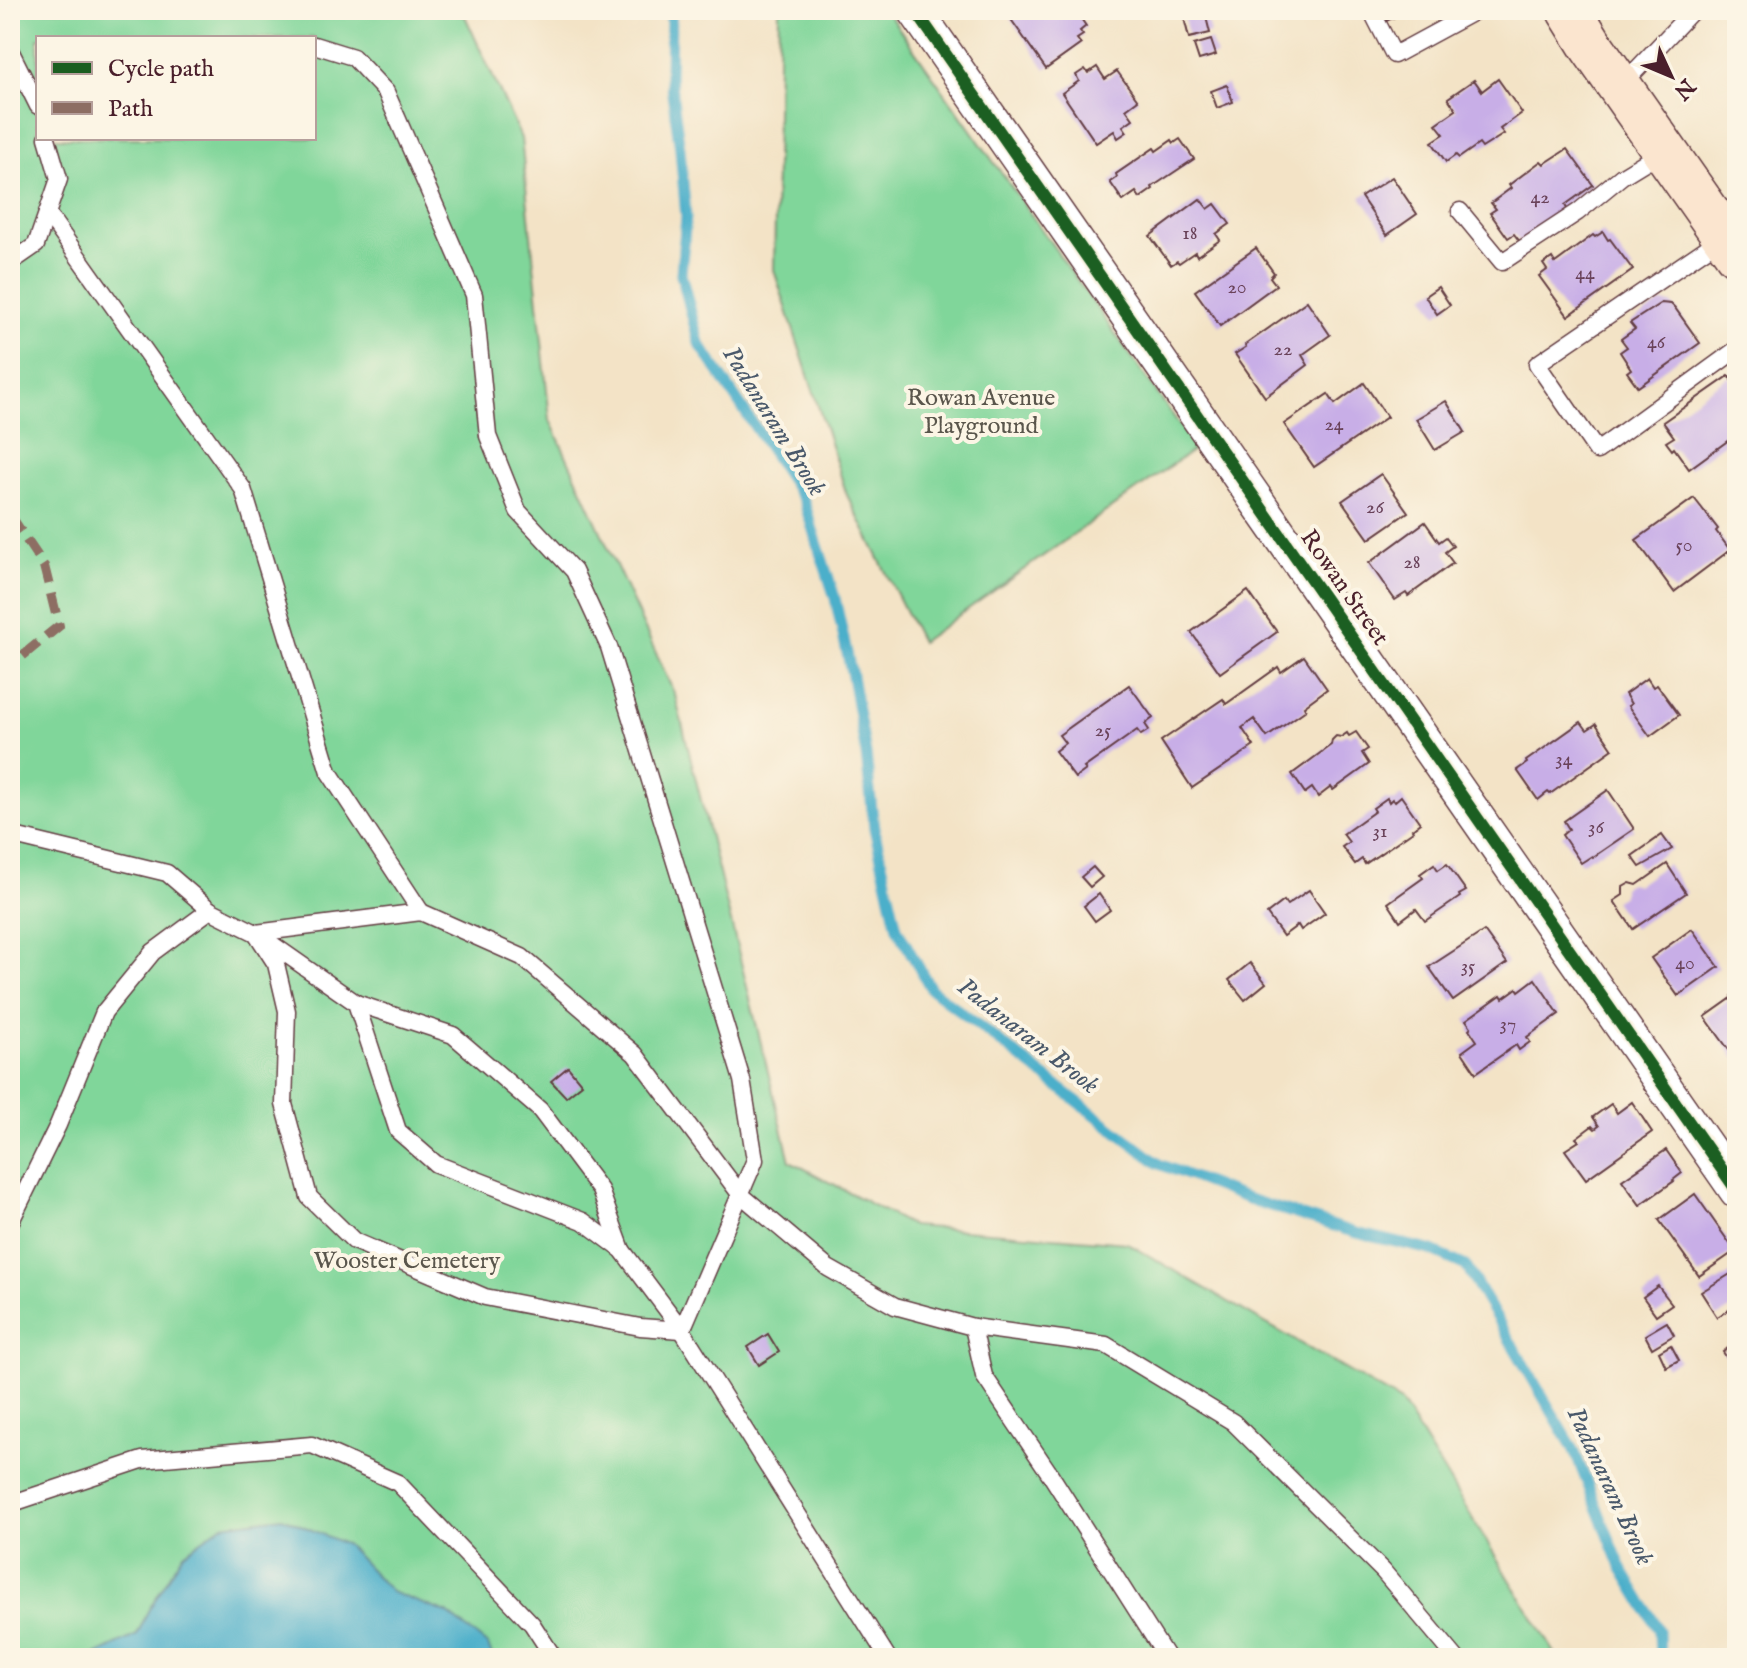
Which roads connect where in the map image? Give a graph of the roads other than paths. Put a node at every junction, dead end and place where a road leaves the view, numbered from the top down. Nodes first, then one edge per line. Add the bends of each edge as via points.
1 (915, 10) edge
2 (1371, 10) edge
3 (1477, 10) edge
4 (1569, 10) edge
5 (1693, 10) edge
6 (1448, 17) edge
7 (316, 46) edge
8 (10, 50) edge
9 (1620, 88) junction
10 (36, 102) edge
11 (49, 140) edge
12 (1664, 150) junction
13 (1460, 211) dead end
14 (47, 213) junction
15 (1731, 245) edge
16 (10, 263) edge
17 (1737, 349) edge
18 (10, 835) edge
19 (210, 910) junction
20 (421, 912) junction
21 (256, 933) junction
22 (356, 1003) junction
23 (1737, 1191) edge
24 (740, 1194) junction
25 (10, 1223) edge
26 (622, 1250) junction
27 (973, 1327) junction
28 (682, 1330) junction
29 (10, 1504) edge
30 (554, 1658) edge
31 (888, 1658) edge
32 (1167, 1658) edge
33 (1456, 1658) edge

1 - 23 street, Rowan Street
2 - 6 lane via 1394,55
3 - 6 lane
4 - 9 main road
5 - 9 lane
7 - 24 lane via 353,57 386,92 474,295 488,436 518,511 574,571 609,647 742,1080 755,1160
8 - 10 lane
9 - 12 main road
11 - 14 lane via 59,179
12 - 13 lane via 1502,262
12 - 15 main road
14 - 16 lane via 36,245
14 - 20 lane via 243,489 329,772
15 - 17 lane via 1537,364 1597,451
18 - 19 lane via 167,873
19 - 21 lane
19 - 25 lane via 153,952 104,1012
20 - 21 lane
20 - 24 lane via 522,957 635,1054
21 - 22 lane
21 - 28 lane via 276,964 287,1011 284,1104 309,1197 354,1241 485,1297
22 - 26 lane via 453,1035 540,1110 600,1190
22 - 26 lane via 398,1131 436,1164 583,1221
24 - 27 lane via 828,1268 895,1306
24 - 28 lane
26 - 28 lane
27 - 32 lane via 984,1376
27 - 33 lane via 1106,1345 1233,1422 1383,1571
28 - 31 lane
29 - 30 lane via 142,1460 312,1445 398,1483 532,1624

